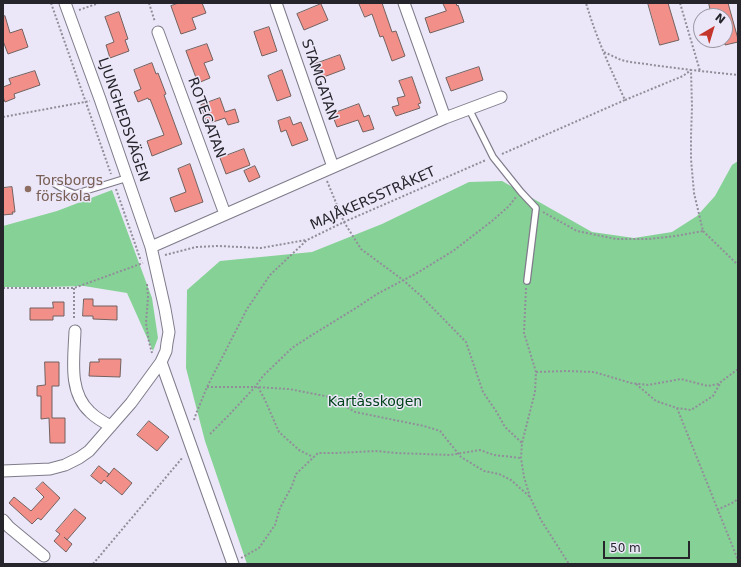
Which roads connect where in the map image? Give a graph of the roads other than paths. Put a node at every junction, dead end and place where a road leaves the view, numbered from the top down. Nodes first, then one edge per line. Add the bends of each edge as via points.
1 (276, 3) edge
2 (404, 3) edge
3 (67, 8) edge
4 (158, 32) road end
5 (501, 97) dead end
6 (468, 109) junction
7 (446, 118) junction
8 (328, 169) junction
9 (127, 178) junction
10 (55, 184) dead end
11 (225, 214) junction
12 (151, 246) junction
13 (527, 281) road end
14 (75, 331) road end
15 (159, 365) junction
16 (111, 426) junction
17 (3, 471) edge
18 (3, 520) edge
19 (44, 556) dead end
20 (232, 563) edge

1 - 8 street, STAMGATAN
2 - 7 street
3 - 9 street, LJUNGHEDSVÄGEN
4 - 11 street, ROTEGATAN
5 - 6 street
6 - 7 street
6 - 13 lane via 493,158 536,208
7 - 8 street
8 - 11 street
9 - 10 lane via 74,194
9 - 12 street, LJUNGHEDSVÄGEN
11 - 12 street
12 - 15 street, LJUNGHEDSVÄGEN via 169,332 166,351
14 - 16 street via 74,380 78,394 89,412
15 - 16 street, LJUNGHEDSVÄGEN
15 - 20 street via 189,440
16 - 17 street, LJUNGHEDSVÄGEN via 89,451 65,465 50,469
18 - 19 street

